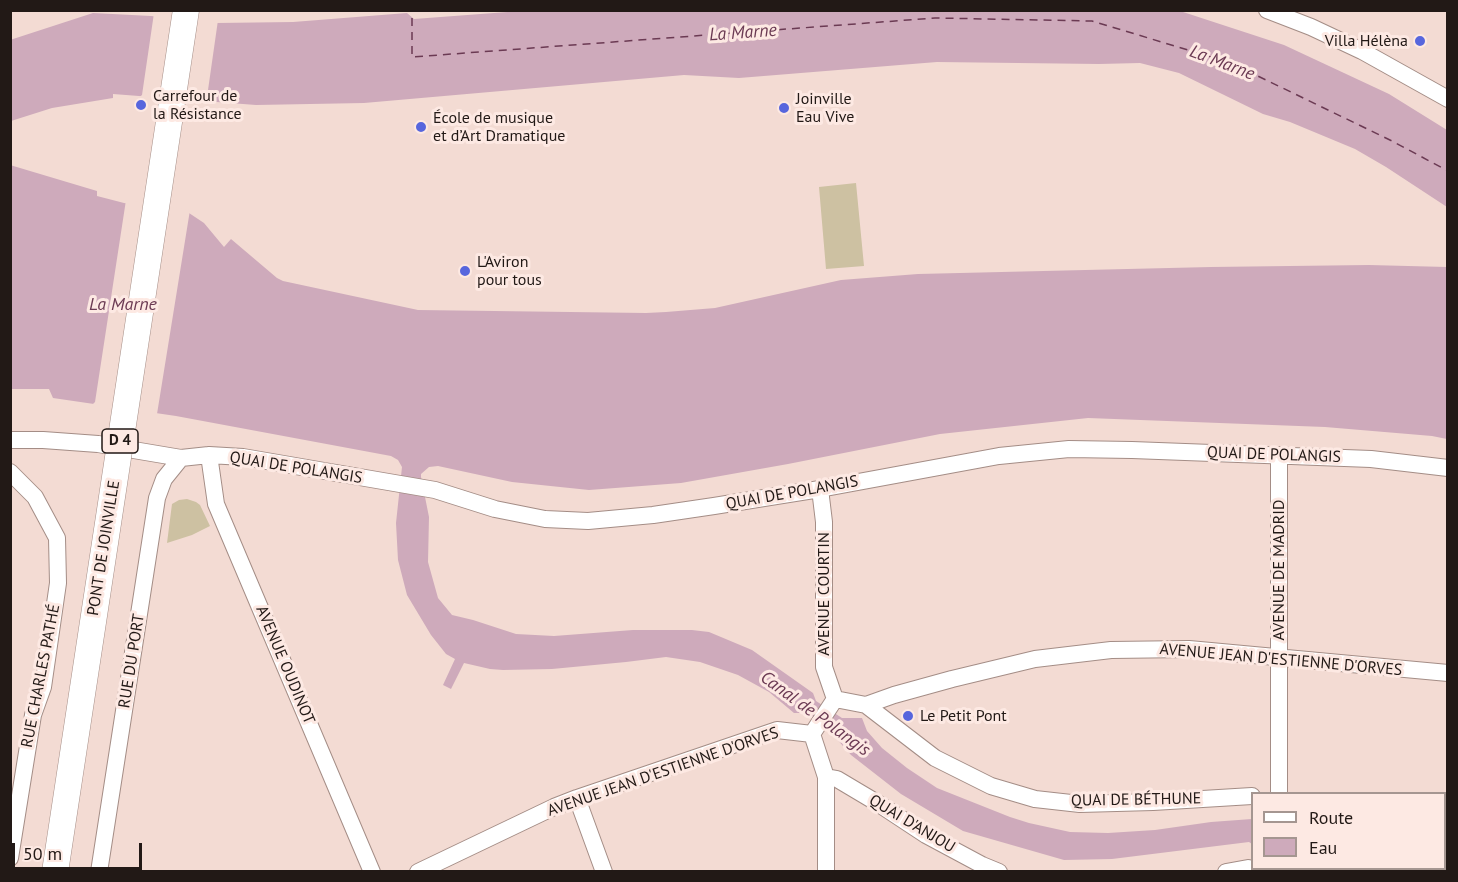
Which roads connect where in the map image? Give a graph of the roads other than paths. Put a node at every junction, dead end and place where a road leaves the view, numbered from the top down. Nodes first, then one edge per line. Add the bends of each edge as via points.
1 (186, 10) edge
2 (1267, 10) edge
3 (1448, 99) edge
4 (10, 440) edge
5 (209, 455) junction
6 (1279, 455) junction
7 (181, 458) junction
8 (1448, 468) edge
9 (10, 472) edge
10 (820, 489) junction
11 (1280, 657) junction
12 (1448, 674) edge
13 (835, 699) junction
14 (866, 705) junction
15 (812, 734) junction
16 (826, 777) junction
17 (1279, 792) edge
18 (1251, 796) edge
19 (577, 798) junction
20 (10, 858) edge
21 (1251, 869) edge
22 (55, 872) edge
23 (99, 872) edge
24 (372, 872) edge
25 (418, 872) edge
26 (604, 872) edge
27 (826, 872) edge
28 (999, 872) edge
29 (1226, 872) edge

1 - 22 main road, PONT DE JOINVILLE / D 4, bridge
2 - 3 street via 1362,51
4 - 7 street, QUAI DE POLANGIS via 75,442
5 - 7 street, QUAI DE POLANGIS
5 - 10 street, QUAI DE POLANGIS via 243,457 435,490 495,509 545,519 588,521 653,515
5 - 24 street, AVENUE OUDINOT via 216,504
6 - 8 street, QUAI DE POLANGIS via 1371,459
6 - 10 street, QUAI DE POLANGIS via 1069,449 999,456
6 - 11 street, AVENUE DE MADRID
7 - 23 street, RUE DU PORT via 164,479 157,498
9 - 20 street, RUE CHARLES PATHÉ via 35,497 57,538 58,583 43,687 33,715
10 - 13 street, AVENUE COURTIN via 824,522 824,667
11 - 12 street, AVENUE JEAN D'ESTIENNE D'ORVES
11 - 14 street, AVENUE JEAN D'ESTIENNE D'ORVES via 1189,649 1111,650 1035,659
11 - 17 street, AVENUE DE MADRID
13 - 14 street
13 - 15 street
14 - 18 street, QUAI DE BÉTHUNE via 934,758 992,786 1035,799 1080,804
15 - 16 street
15 - 19 street, AVENUE JEAN D'ESTIENNE D'ORVES via 777,730
16 - 27 street
16 - 28 street, QUAI D'ANJOU via 837,779 926,835
19 - 25 street, AVENUE JEAN D'ESTIENNE D'ORVES
19 - 26 street
21 - 29 street

